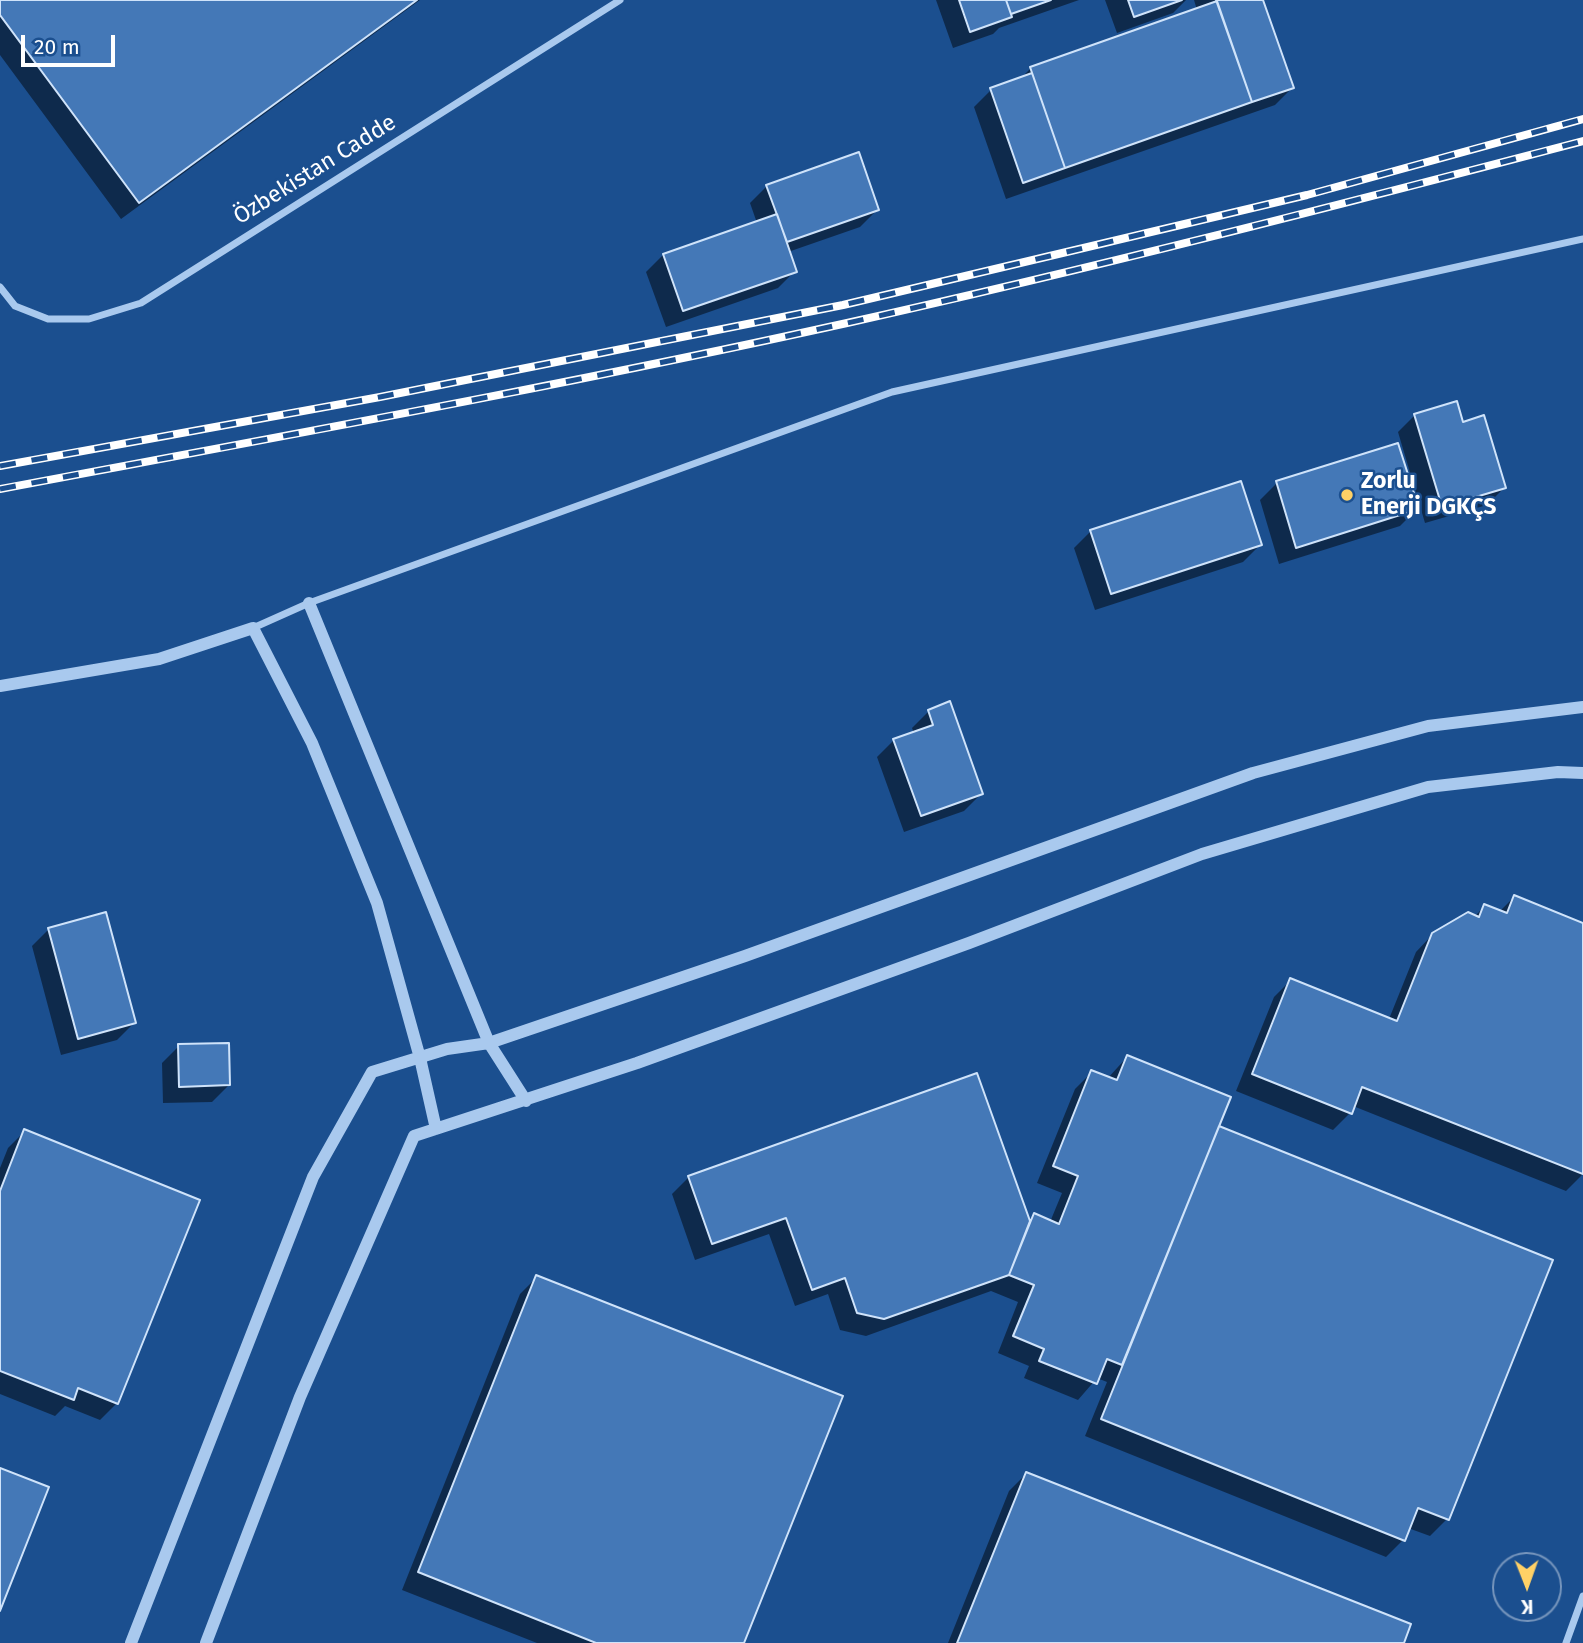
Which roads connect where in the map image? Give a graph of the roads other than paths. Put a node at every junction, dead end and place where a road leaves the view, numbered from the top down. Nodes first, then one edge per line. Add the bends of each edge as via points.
1 (620, 0) edge
2 (1583, 239) edge
3 (0, 286) edge
4 (309, 603) junction
5 (253, 628) junction
6 (0, 685) edge
7 (1583, 708) edge
8 (1583, 774) edge
9 (489, 1043) junction
10 (420, 1058) junction
11 (526, 1101) junction
12 (436, 1129) junction
13 (1583, 1596) edge
14 (131, 1643) edge
15 (206, 1643) edge
16 (1566, 1643) edge

1 - 3 street, Özbekistan Cadde via 141,303 89,319 48,319 15,306
2 - 4 street via 892,392
4 - 5 street
4 - 9 street
5 - 6 street via 159,659
5 - 10 street via 312,743 377,903
7 - 9 street via 1428,726 1253,774
8 - 11 street via 1558,772 1428,787 1202,854 892,971
9 - 10 street
9 - 11 street
10 - 12 street
10 - 14 street via 372,1072 313,1177
11 - 12 street
12 - 15 street via 414,1136 300,1397
13 - 16 street

